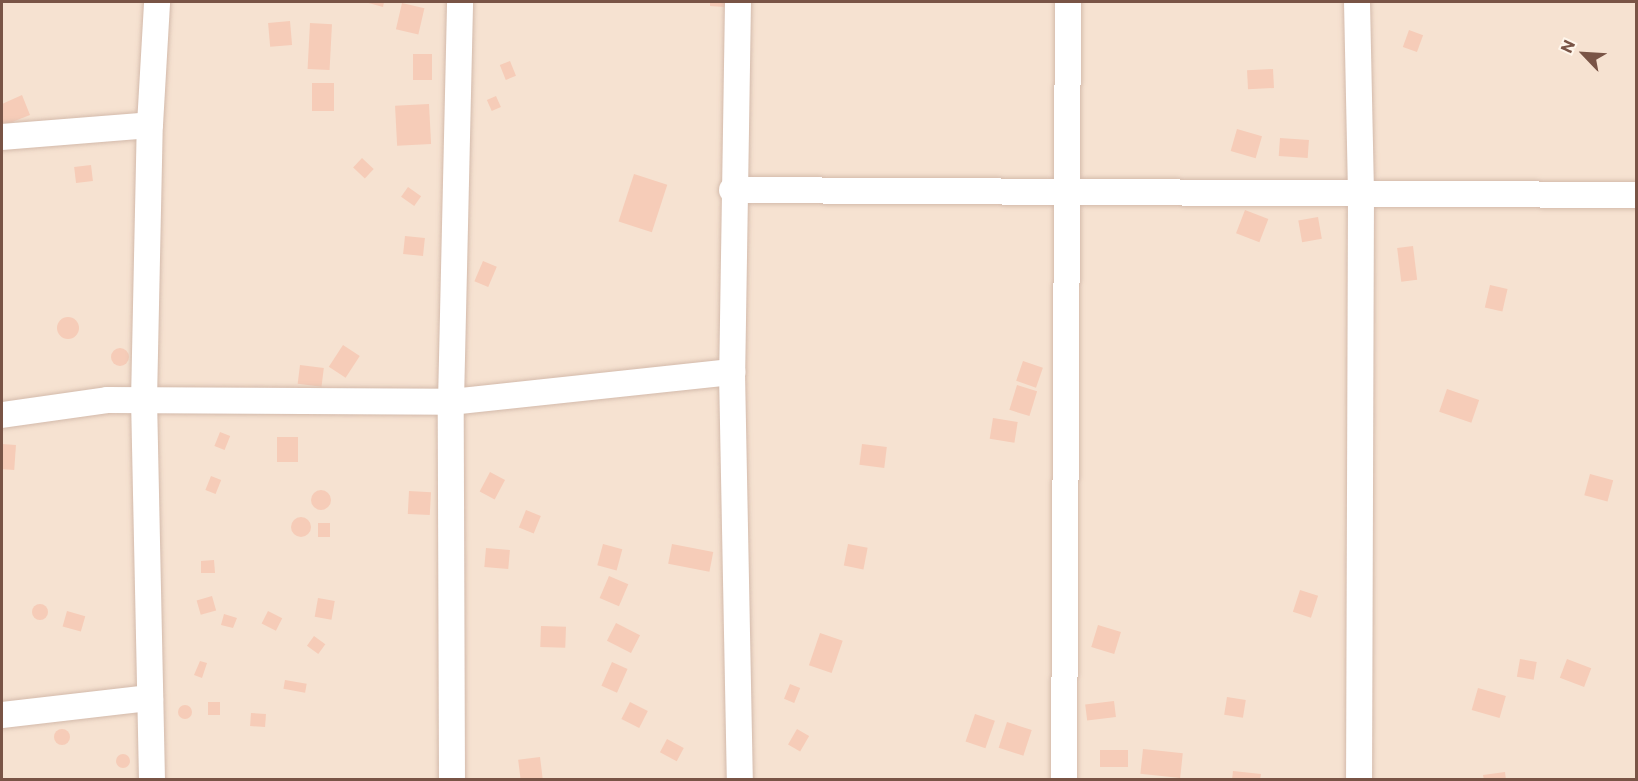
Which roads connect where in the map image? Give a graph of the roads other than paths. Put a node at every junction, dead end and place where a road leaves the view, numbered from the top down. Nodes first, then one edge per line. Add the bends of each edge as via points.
1 (157, 2) edge
2 (460, 2) edge
3 (738, 2) edge
4 (1068, 2) edge
5 (1357, 2) edge
6 (150, 125) junction
7 (2, 137) edge
8 (732, 190) junction
9 (1361, 190) junction
10 (1070, 194) junction
11 (1636, 195) edge
12 (732, 372) junction
13 (144, 401) junction
14 (451, 402) junction
15 (2, 415) edge
16 (150, 698) junction
17 (2, 715) edge
18 (152, 780) edge
19 (452, 780) edge
20 (740, 780) edge
21 (1065, 780) edge
22 (1359, 780) edge

1 - 6 street
2 - 14 street
3 - 8 street
4 - 10 street
5 - 9 street
6 - 7 street
6 - 13 street
8 - 10 street
8 - 12 street
9 - 10 street
9 - 11 street
9 - 22 street
10 - 21 street
12 - 14 street
12 - 20 street
13 - 14 street
13 - 15 street via 107,400
13 - 16 street
14 - 19 street
16 - 17 street
16 - 18 street

